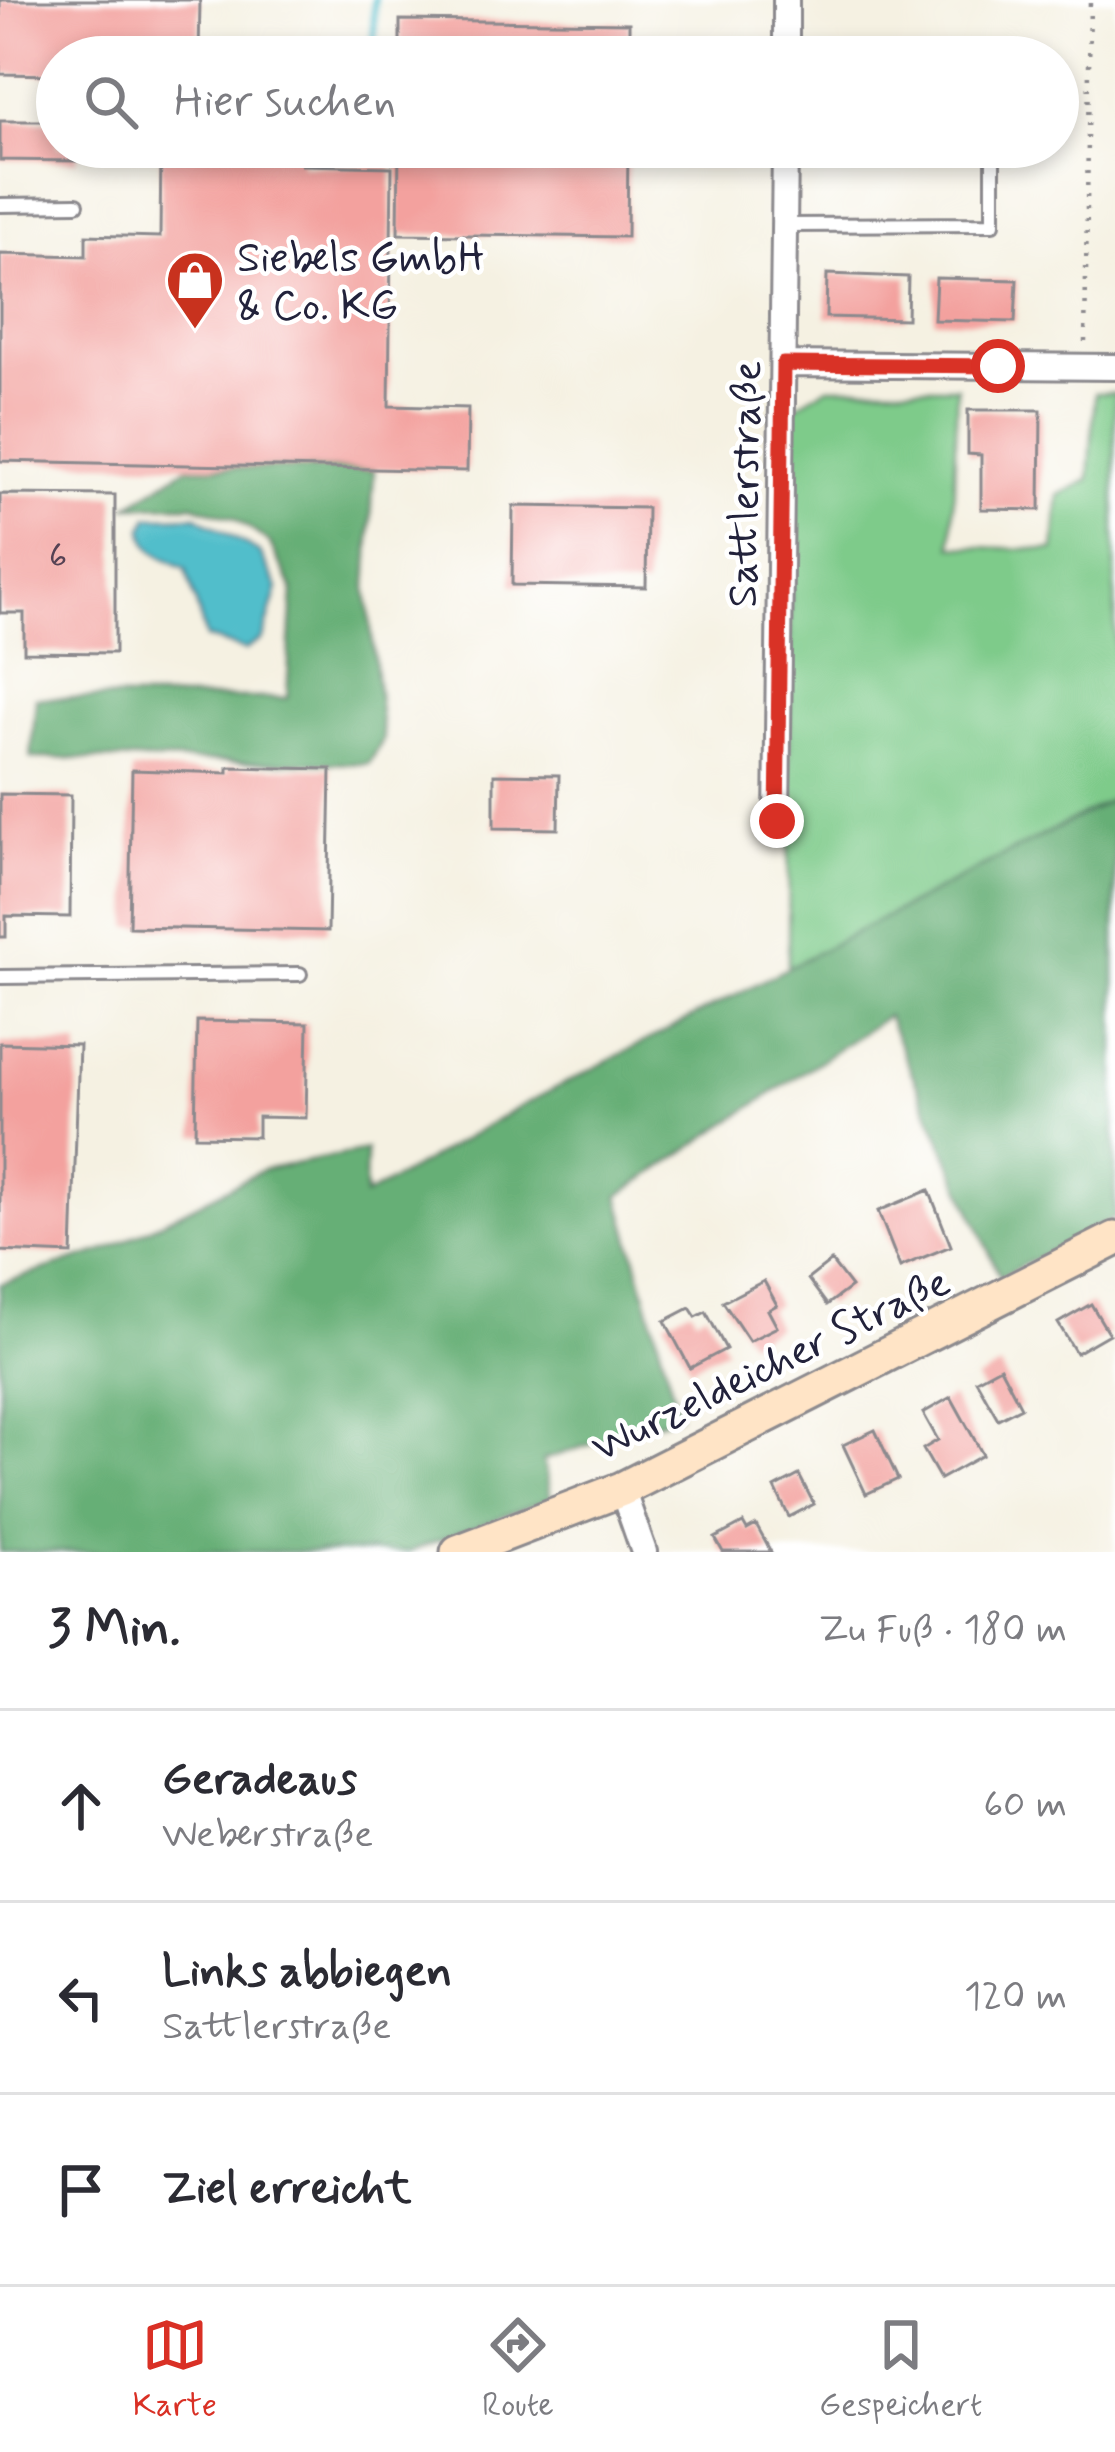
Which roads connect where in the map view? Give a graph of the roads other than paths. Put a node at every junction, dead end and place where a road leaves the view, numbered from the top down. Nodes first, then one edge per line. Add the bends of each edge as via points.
1 (786, 0) edge
2 (786, 36) edge
3 (785, 168) edge
4 (993, 168) edge
5 (77, 204) dead end
6 (0, 205) edge
7 (784, 225) junction
8 (783, 364) junction
9 (1115, 367) edge
10 (777, 821) dead end
11 (300, 974) dead end
12 (0, 977) edge
13 (1115, 1239) edge
14 (622, 1489) junction
15 (458, 1552) edge
16 (644, 1552) edge

1 - 2 street
3 - 7 street, Sattlerstraße
4 - 7 lane via 993,224
5 - 6 lane
7 - 8 street, Sattlerstraße
8 - 9 street
8 - 10 street, Sattlerstraße
11 - 12 lane
13 - 14 main road, Wurzeldeicher Straße
14 - 15 main road, Wurzeldeicher Straße
14 - 16 street

